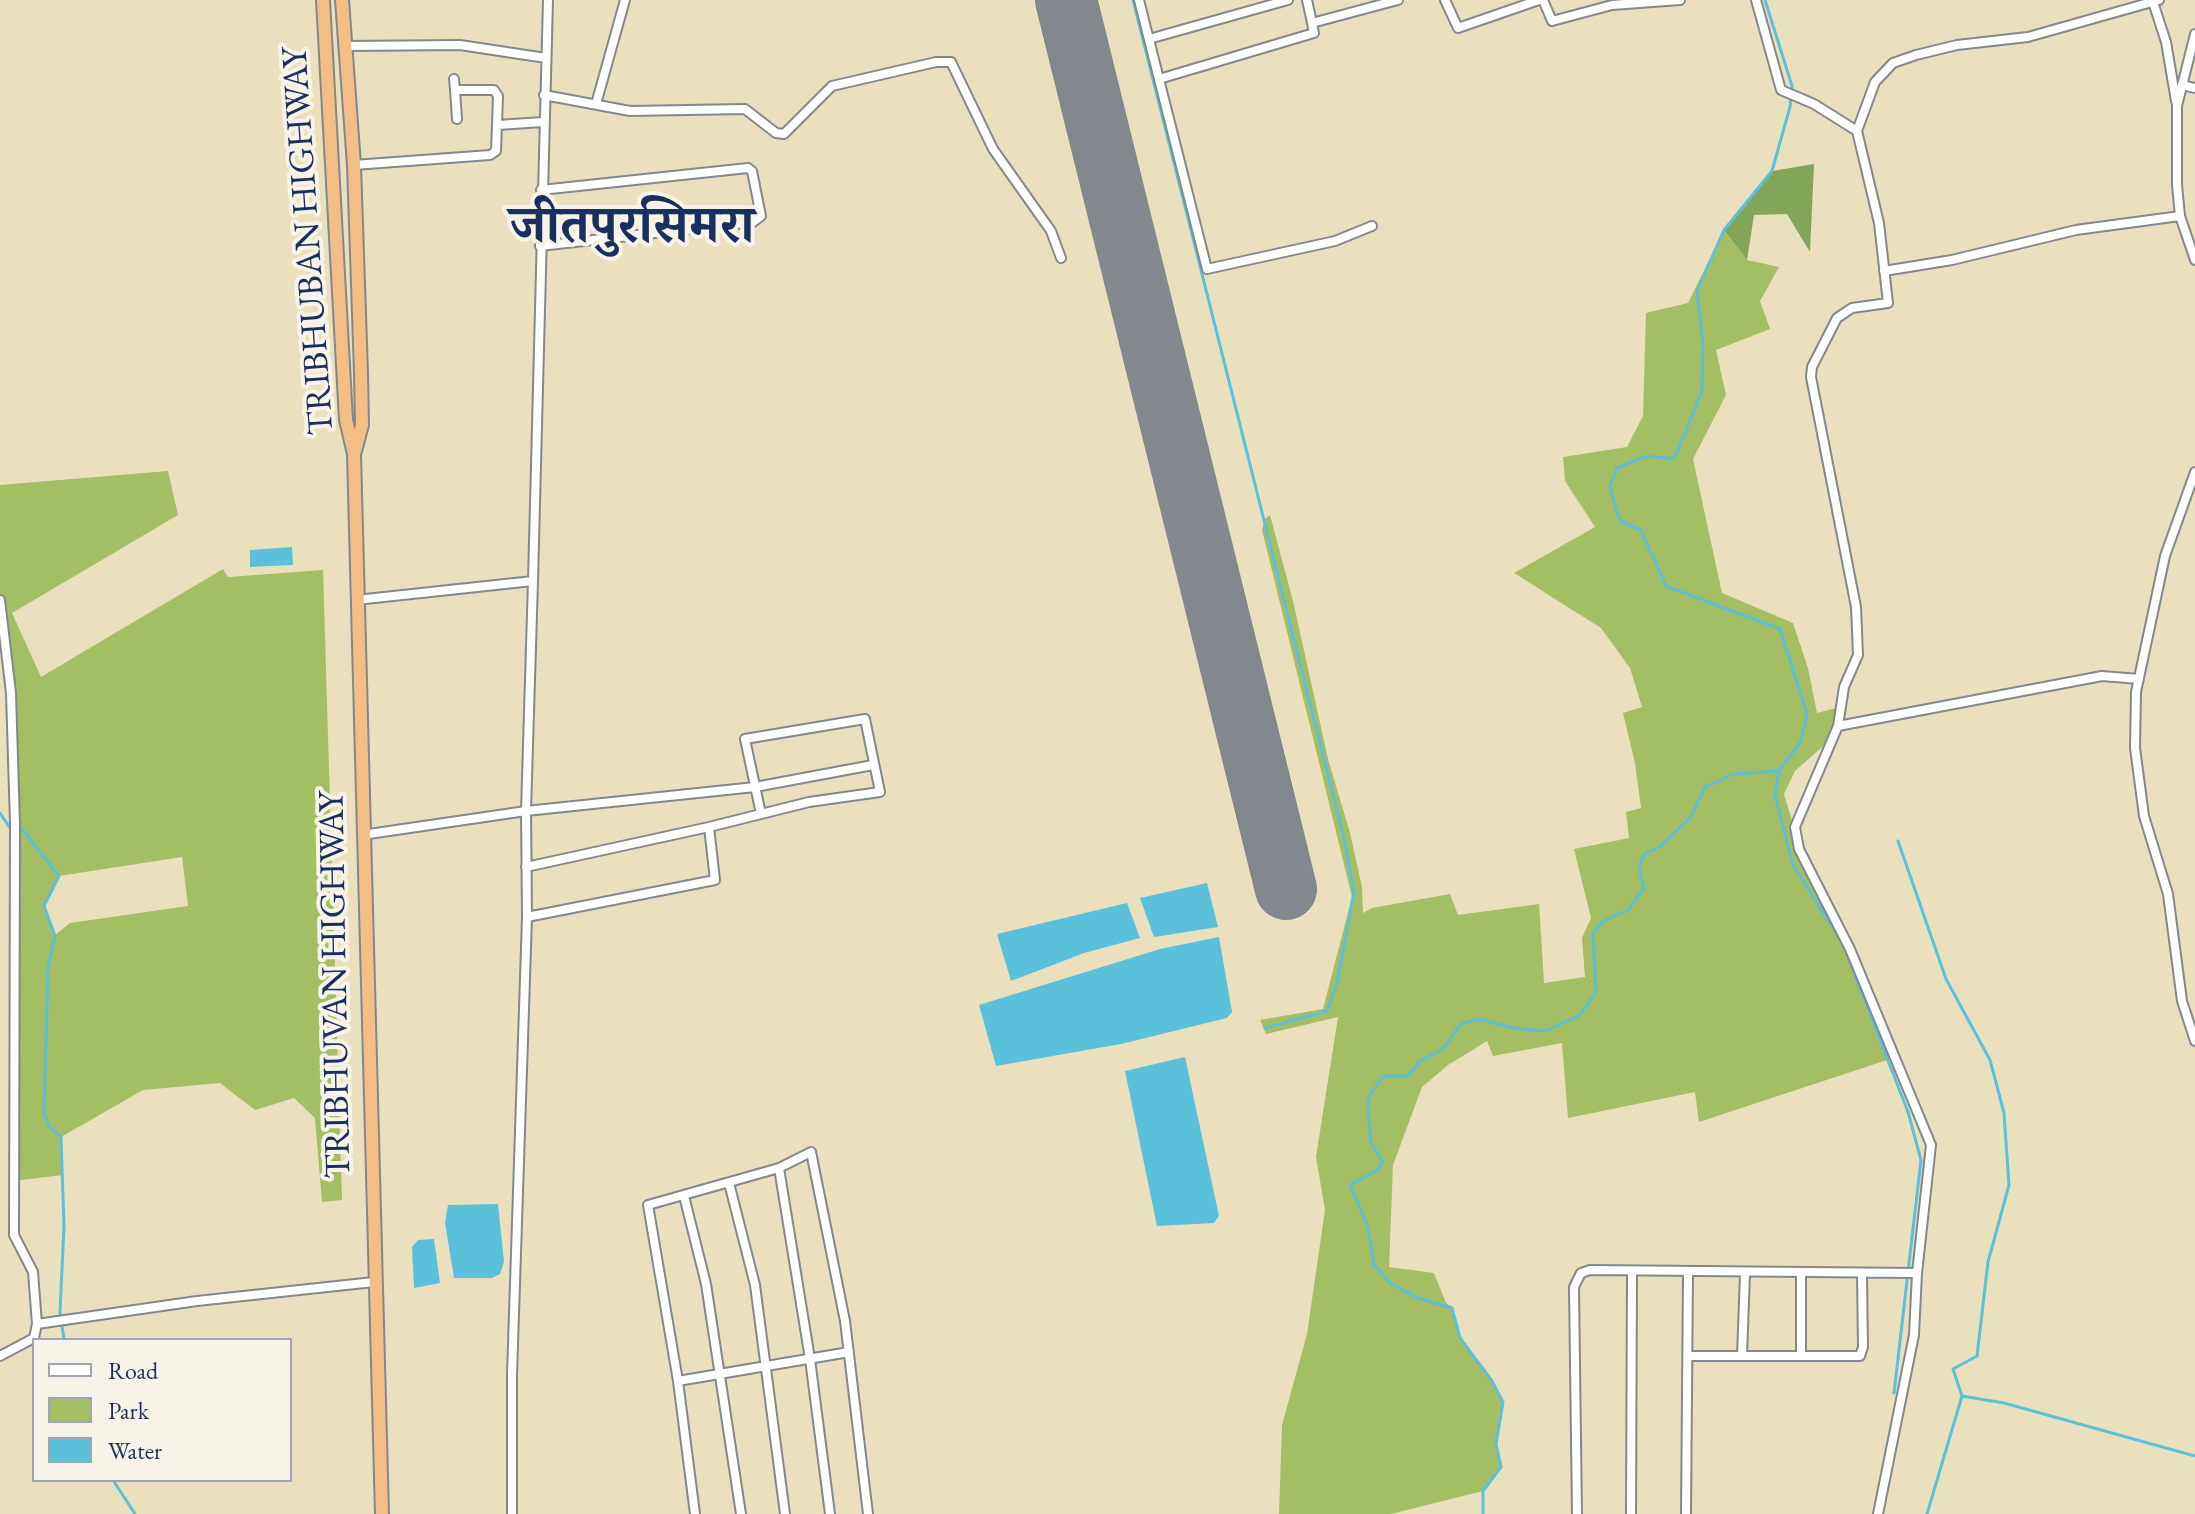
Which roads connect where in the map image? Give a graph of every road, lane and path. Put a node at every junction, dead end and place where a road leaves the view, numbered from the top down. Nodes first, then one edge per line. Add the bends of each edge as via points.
1 (323, 0) edge
2 (342, 0) edge
3 (548, 0) edge
4 (625, 0) edge
5 (1139, 0) edge
6 (1288, 0) edge
7 (1307, 0) edge
8 (1398, 0) edge
9 (1445, 0) edge
10 (1541, 0) edge
11 (1680, 0) edge
12 (1756, 0) edge
13 (2116, 0) edge
14 (2156, 1) edge
15 (2118, 11) junction
16 (1312, 23) junction
17 (2195, 34) edge
18 (1149, 39) junction
19 (347, 46) junction
20 (546, 58) junction
21 (454, 79) dead end
22 (1159, 79) junction
23 (2182, 85) junction
24 (2195, 88) edge
25 (455, 90) junction
26 (544, 95) junction
27 (596, 104) junction
28 (2177, 106) junction
29 (457, 119) dead end
30 (543, 122) junction
31 (497, 125) junction
32 (1857, 131) junction
33 (354, 165) junction
34 (541, 190) junction
35 (2180, 216) junction
36 (1372, 226) dead end
37 (540, 246) junction
38 (1061, 258) dead end
39 (2195, 260) edge
40 (1884, 271) junction
41 (354, 454) junction
42 (2195, 472) edge
43 (533, 581) junction
44 (0, 600) edge
45 (356, 600) junction
46 (2139, 679) junction
47 (1838, 726) junction
48 (873, 765) junction
49 (755, 787) junction
50 (526, 811) junction
51 (761, 814) junction
52 (709, 827) junction
53 (362, 835) junction
54 (526, 867) junction
55 (527, 917) junction
56 (2195, 1041) edge
57 (779, 1168) junction
58 (729, 1183) junction
59 (684, 1196) junction
60 (1632, 1272) junction
61 (1916, 1273) junction
62 (1688, 1274) junction
63 (1745, 1274) junction
64 (1801, 1274) junction
65 (1862, 1274) junction
66 (374, 1282) junction
67 (37, 1324) junction
68 (34, 1338) edge
69 (32, 1339) edge
70 (849, 1352) junction
71 (1801, 1355) junction
72 (0, 1356) edge
73 (1688, 1356) junction
74 (1742, 1356) junction
75 (810, 1359) junction
76 (765, 1366) junction
77 (721, 1374) junction
78 (678, 1381) junction
79 (382, 1514) edge
80 (512, 1514) edge
81 (695, 1514) edge
82 (741, 1514) edge
83 (785, 1514) edge
84 (830, 1514) edge
85 (868, 1514) edge
86 (1577, 1514) edge
87 (1631, 1514) edge
88 (1686, 1514) edge
89 (1878, 1514) edge

1 - 41 highway, TRIBHUBAN HIGHWAY via 346,420
2 - 19 highway, TRIBHUBAN HIGHWAY
3 - 20 street
4 - 27 street
5 - 18 street
6 - 18 street
7 - 16 street
8 - 16 street
9 - 10 street via 1458,28
10 - 11 street via 1552,21 1612,5
12 - 32 street via 1781,90
13 - 15 street
14 - 15 street
14 - 28 street
15 - 32 street via 2028,37 1957,45 1893,63 1875,82
16 - 22 street via 1314,33
17 - 23 street
18 - 22 street
19 - 20 street via 460,45
19 - 33 highway, TRIBHUBAN HIGHWAY
20 - 26 street
21 - 25 street
22 - 36 street via 1207,269 1335,241
23 - 24 street
23 - 28 street
25 - 29 street
25 - 31 street via 494,90
26 - 27 street
26 - 30 street
27 - 38 street via 630,111 745,109 784,134 832,86 951,62 993,149 1051,231
28 - 35 street
30 - 31 street
30 - 34 street
31 - 33 street via 496,151 490,155
32 - 40 street via 1879,223
33 - 41 highway, TRIBHUBAN HIGHWAY via 362,425
34 - 37 street
34 - 37 street via 748,168 761,216 753,222
35 - 39 street
35 - 40 street via 2076,230
37 - 43 street
40 - 47 street via 1888,303 1852,308 1837,318 1812,367 1856,607 1858,655 1844,687
41 - 45 highway, TRIBHUVAN HIGHWAY
42 - 46 street via 2165,556
43 - 45 street
43 - 50 street
44 - 67 street via 11,693 15,824 14,1235 33,1272
45 - 53 highway, TRIBHUVAN HIGHWAY
46 - 47 street via 2102,676
46 - 56 street via 2135,748 2144,816 2168,894 2182,1001
47 - 61 street via 1795,827 1796,837 1850,949 1931,1145
48 - 49 street
48 - 49 street via 865,719 745,739
48 - 51 street via 880,792
49 - 50 street
49 - 51 street
50 - 53 street
50 - 54 street
51 - 52 street
52 - 54 street
52 - 55 street via 715,880
53 - 66 highway, TRIBHUVAN HIGHWAY
54 - 55 street
55 - 80 street via 511,1391
57 - 58 street
57 - 70 street via 811,1152 814,1157
57 - 75 street
58 - 59 street
58 - 76 street via 755,1285
59 - 77 street
59 - 78 street via 648,1205
60 - 62 street
60 - 86 street via 1590,1270 1574,1287
60 - 87 street
61 - 65 street
61 - 89 street via 1914,1335
62 - 63 street
62 - 73 street
63 - 64 street
63 - 74 street
64 - 65 street
64 - 71 street
65 - 71 street via 1860,1356
66 - 67 street
66 - 79 highway, TRIBHUVAN HIGHWAY
67 - 68 street
69 - 72 street
70 - 75 street
70 - 85 street
71 - 74 street
73 - 74 street
73 - 88 street
75 - 76 street
75 - 84 street
76 - 77 street
76 - 83 street
77 - 78 street
77 - 82 street
78 - 81 street

